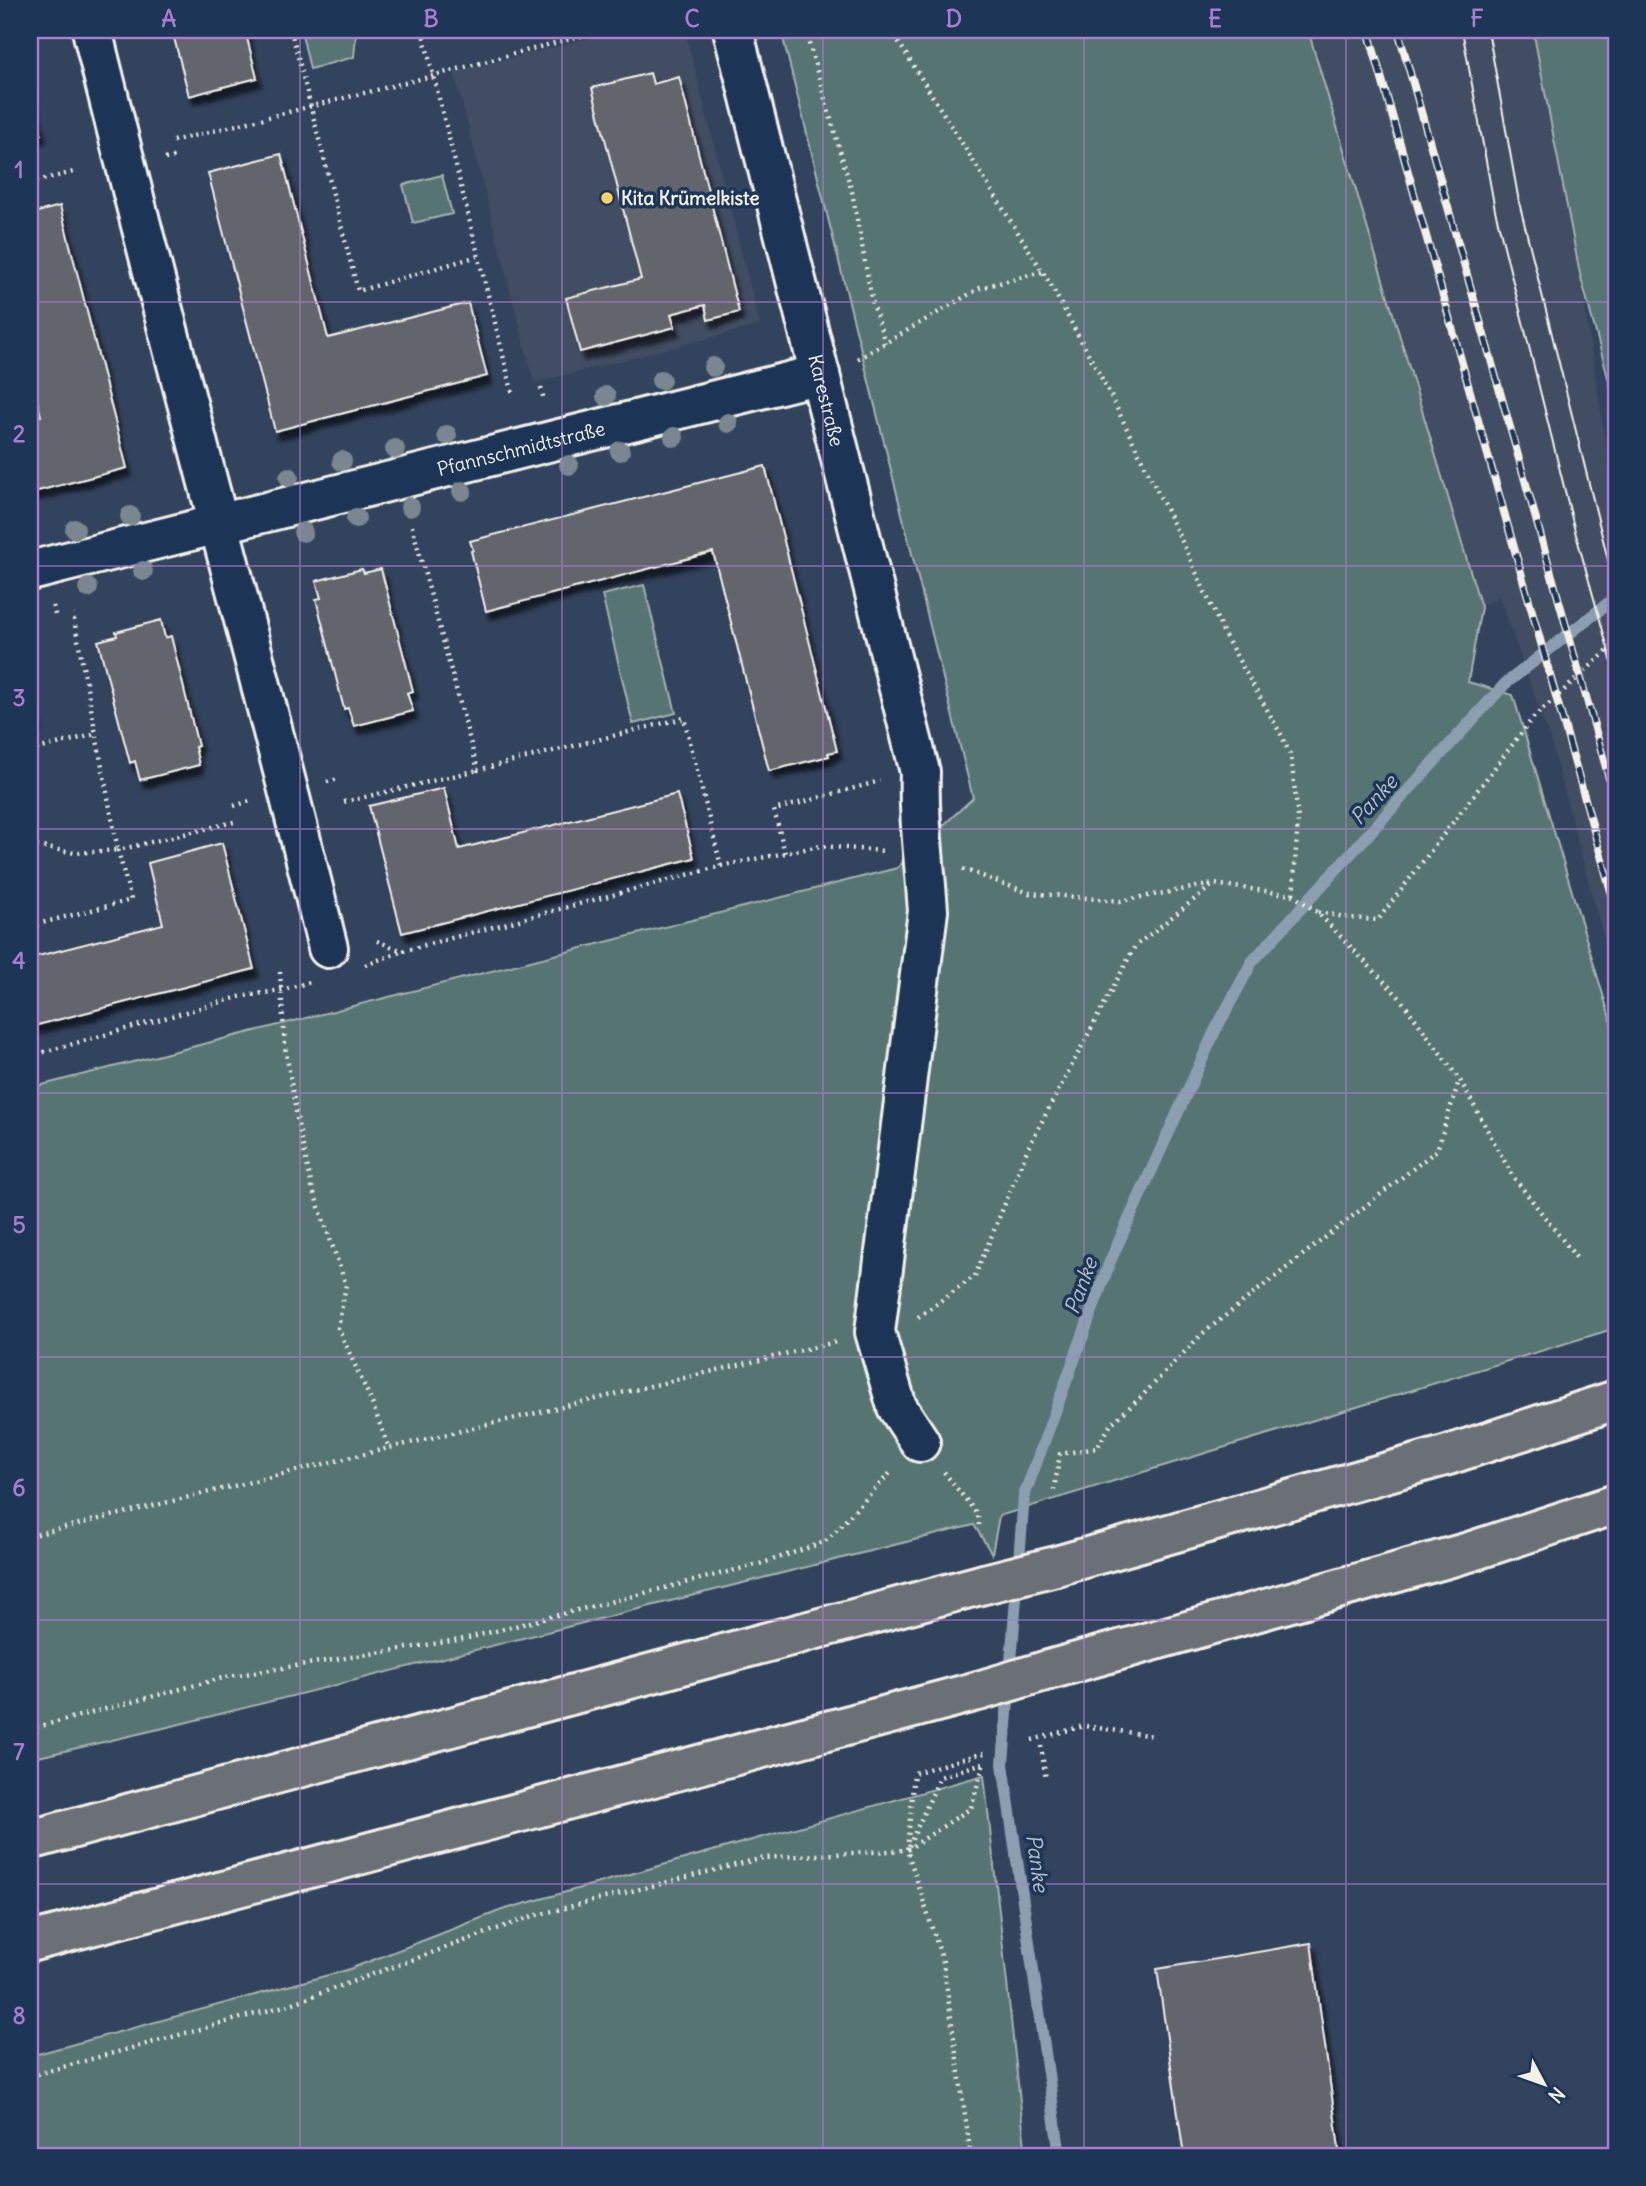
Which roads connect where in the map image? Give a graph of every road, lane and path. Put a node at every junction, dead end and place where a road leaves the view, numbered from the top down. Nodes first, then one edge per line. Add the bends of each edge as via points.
1 (92, 30) edge
2 (291, 30) edge
3 (422, 30) edge
4 (603, 30) edge
5 (733, 30) edge
6 (805, 30) edge
7 (891, 30) edge
8 (432, 76) junction
9 (310, 107) junction
10 (173, 141) dead end
11 (77, 172) dead end
12 (30, 183) edge
13 (478, 256) junction
14 (1042, 272) junction
15 (885, 343) junction
16 (856, 359) dead end
17 (820, 374) junction
18 (513, 394) dead end
19 (30, 407) edge
20 (41, 413) dead end
21 (220, 523) junction
22 (412, 526) dead end
23 (30, 571) edge
24 (73, 614) dead end
25 (1616, 643) edge
26 (96, 734) junction
27 (30, 751) edge
28 (478, 770) junction
29 (902, 776) junction
30 (344, 802) dead end
31 (239, 821) dead end
32 (30, 845) edge
33 (118, 850) junction
34 (785, 853) junction
35 (924, 854) junction
36 (721, 866) junction
37 (1214, 884) junction
38 (1293, 895) junction
39 (1317, 912) junction
40 (30, 926) edge
41 (377, 941) dead end
42 (403, 951) junction
43 (333, 965) junction
44 (280, 972) dead end
45 (282, 990) junction
46 (30, 1056) edge
47 (1460, 1080) junction
48 (1579, 1261) dead end
49 (875, 1332) junction
50 (1616, 1399) edge
51 (920, 1442) junction
52 (389, 1448) junction
53 (1054, 1490) dead end
54 (1616, 1504) edge
55 (979, 1525) dead end
56 (30, 1536) edge
57 (30, 1729) edge
58 (1154, 1736) dead end
59 (1032, 1740) dead end
60 (1041, 1745) dead end
61 (984, 1753) dead end
62 (1046, 1780) dead end
63 (30, 1840) edge
64 (907, 1850) junction
65 (30, 1942) edge
66 (30, 2076) edge
67 (971, 2156) edge

1 - 21 street
2 - 9 path
3 - 8 path
4 - 8 path
5 - 17 street, Karestraße
6 - 15 path via 852,192 872,300
7 - 14 path
8 - 9 path
8 - 13 path
9 - 10 path
9 - 13 path via 358,291
11 - 12 path
13 - 18 path
14 - 15 path via 980,288
14 - 38 path via 1106,386 1224,634 1286,744 1298,818
15 - 16 path
17 - 21 street, Pfannschmidtstraße
17 - 29 street, Karestraße
19 - 20 path
21 - 23 street, Pfannschmidtstraße
21 - 43 street
22 - 28 path
24 - 26 path
25 - 39 path via 1532,719 1378,920
26 - 27 path
26 - 33 path
28 - 30 path
28 - 36 path via 684,718
29 - 34 path via 774,810
29 - 35 street, Karestraße via 918,811
31 - 33 path
32 - 33 path via 75,853
33 - 40 path via 131,900
34 - 35 path via 820,846
34 - 36 path
35 - 37 path via 1029,893 1120,901
35 - 49 street, Karestraße via 928,911
36 - 42 path
37 - 38 path
37 - 49 path via 1135,946 1028,1148 975,1276 913,1320
38 - 39 path
39 - 47 path via 1399,997
41 - 42 path
42 - 43 path
43 - 45 path
44 - 45 path
45 - 46 path via 239,997
45 - 52 path via 285,1046 298,1124 312,1188 346,1285 338,1328
47 - 48 path via 1512,1175
47 - 53 path via 1437,1150 1202,1334 1111,1424 1097,1448 1059,1454
49 - 51 street via 897,1408
49 - 52 path
50 - 63 highway, bridge via 1448,1455 1056,1566
51 - 55 path via 978,1515
51 - 57 path via 825,1542 763,1563 464,1639 226,1677
52 - 56 path
54 - 65 highway, bridge via 1469,1552 978,1691
58 - 59 path via 1084,1726
60 - 62 path
61 - 64 path via 914,1773
64 - 64 path via 971,1808 984,1763 940,1776
64 - 66 path via 763,1858 533,1916 288,2006
64 - 67 path via 943,1962

